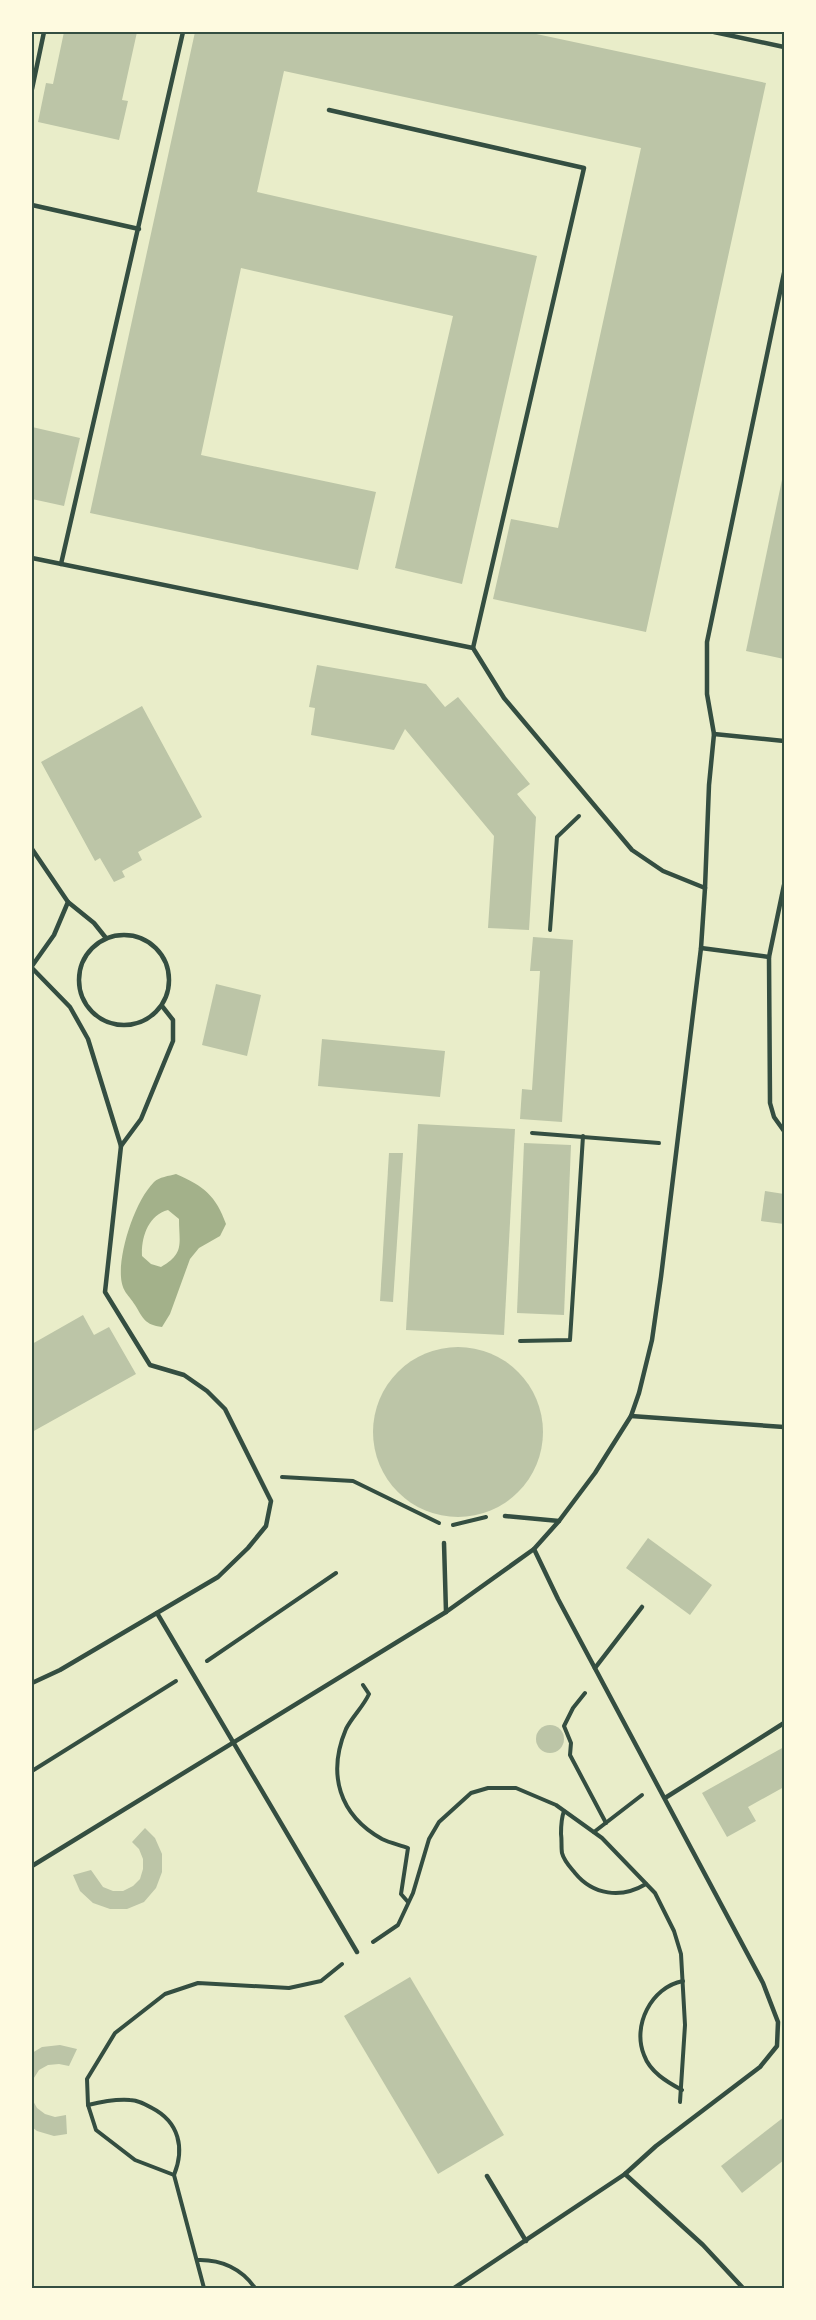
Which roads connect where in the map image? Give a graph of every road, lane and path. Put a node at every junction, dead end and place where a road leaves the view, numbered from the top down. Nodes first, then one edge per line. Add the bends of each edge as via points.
1 (44, 32) edge
2 (183, 32) edge
3 (714, 32) edge
4 (784, 47) edge
5 (32, 89) edge
6 (329, 110) dead end
7 (32, 205) edge
8 (139, 229) junction
9 (784, 273) edge
10 (32, 558) edge
11 (61, 564) junction
12 (473, 648) junction
13 (714, 734) junction
14 (784, 741) edge
15 (592, 803) junction
16 (32, 849) edge
17 (784, 885) edge
18 (705, 888) junction
19 (68, 902) junction
20 (550, 930) dead end
21 (106, 938) junction
22 (701, 948) junction
23 (769, 957) junction
24 (32, 967) edge
25 (83, 999) junction
26 (162, 1006) junction
27 (70, 1007) junction
28 (784, 1131) edge
29 (532, 1133) dead end
30 (583, 1136) junction
31 (678, 1145) junction
32 (121, 1146) junction
33 (520, 1341) dead end
34 (631, 1416) junction
35 (784, 1427) edge
36 (258, 1475) junction
37 (505, 1516) joint
38 (559, 1521) junction
39 (450, 1529) junction
40 (444, 1543) joint
41 (534, 1549) junction
42 (642, 1607) dead end
43 (446, 1612) junction
44 (158, 1613) junction
45 (595, 1668) junction
46 (354, 1669) junction
47 (599, 1675) junction
48 (32, 1683) edge
49 (784, 1724) edge
50 (234, 1743) junction
51 (657, 1784) junction
52 (665, 1798) junction
53 (564, 1811) junction
54 (606, 1822) junction
55 (594, 1832) junction
56 (32, 1866) edge
57 (646, 1884) junction
58 (408, 1902) junction
59 (357, 1952) junction
60 (680, 1982) junction
61 (682, 2090) junction
62 (90, 2105) junction
63 (678, 2130) junction
64 (174, 2174) junction
65 (625, 2174) junction
66 (488, 2176) dead end
67 (526, 2241) junction
68 (199, 2260) junction
69 (204, 2289) edge
70 (255, 2289) edge
71 (454, 2289) edge
72 (743, 2289) edge

1 - 5 lane
2 - 8 lane
3 - 4 lane
6 - 12 lane via 584,168
7 - 8 lane
8 - 11 lane
9 - 13 lane via 707,642 707,694
10 - 11 lane
11 - 12 lane
12 - 15 lane via 504,698
13 - 14 lane
13 - 18 lane
15 - 18 lane via 632,850 663,871
15 - 20 path via 557,837
16 - 19 lane
17 - 23 lane
18 - 22 lane
19 - 21 lane
19 - 24 lane via 54,935
21 - 25 lane via 87,954 80,968
21 - 26 lane via 128,934 157,947 170,975
22 - 23 lane
22 - 31 lane
23 - 28 lane via 770,1103
24 - 27 lane
25 - 26 lane via 92,1012 120,1025 136,1024
25 - 27 lane
26 - 32 lane via 173,1020 173,1041 141,1119
27 - 32 lane via 88,1039
29 - 30 path
30 - 31 path
30 - 33 path via 570,1340
31 - 34 lane via 652,1340
32 - 36 lane via 105,1292 150,1365 184,1375 225,1409
34 - 35 lane
34 - 38 lane
36 - 39 path via 354,1481
36 - 44 lane via 271,1501 266,1526 218,1577
37 - 38 lane
37 - 39 path via 474,1519 453,1524
38 - 41 lane
39 - 40 path
40 - 43 lane
41 - 43 lane
41 - 45 lane
42 - 45 lane
43 - 46 lane
44 - 48 lane
44 - 50 lane
45 - 47 lane
46 - 50 lane
46 - 58 path via 369,1695 347,1727 336,1775 341,1796 361,1823 383,1840 408,1848 401,1894
47 - 51 lane
47 - 54 path via 564,1725 571,1743 570,1755
49 - 52 lane
50 - 56 lane
50 - 59 lane
51 - 52 lane
51 - 54 path
52 - 63 lane via 763,1983 778,2022 777,2046 760,2067
53 - 55 path
53 - 57 path via 562,1852 579,1878 603,1893 620,1894
53 - 58 path via 516,1788 488,1788 471,1793 439,1822 429,1839
54 - 55 path
55 - 57 path
57 - 60 path via 655,1893 674,1931 681,1954
58 - 59 path via 398,1925
59 - 62 path via 321,1981 289,1988 198,1983 165,1994 115,2033 87,2079
60 - 61 path via 686,2025
60 - 61 path via 658,1994 643,2015 641,2029 649,2064 659,2076
61 - 63 path
62 - 64 path via 96,2130 135,2160
62 - 64 path via 130,2100 159,2112 174,2125 179,2146
63 - 65 lane
64 - 68 path
65 - 67 lane
65 - 72 lane via 703,2245
66 - 67 lane
67 - 71 lane
68 - 69 path
68 - 70 path via 236,2268

